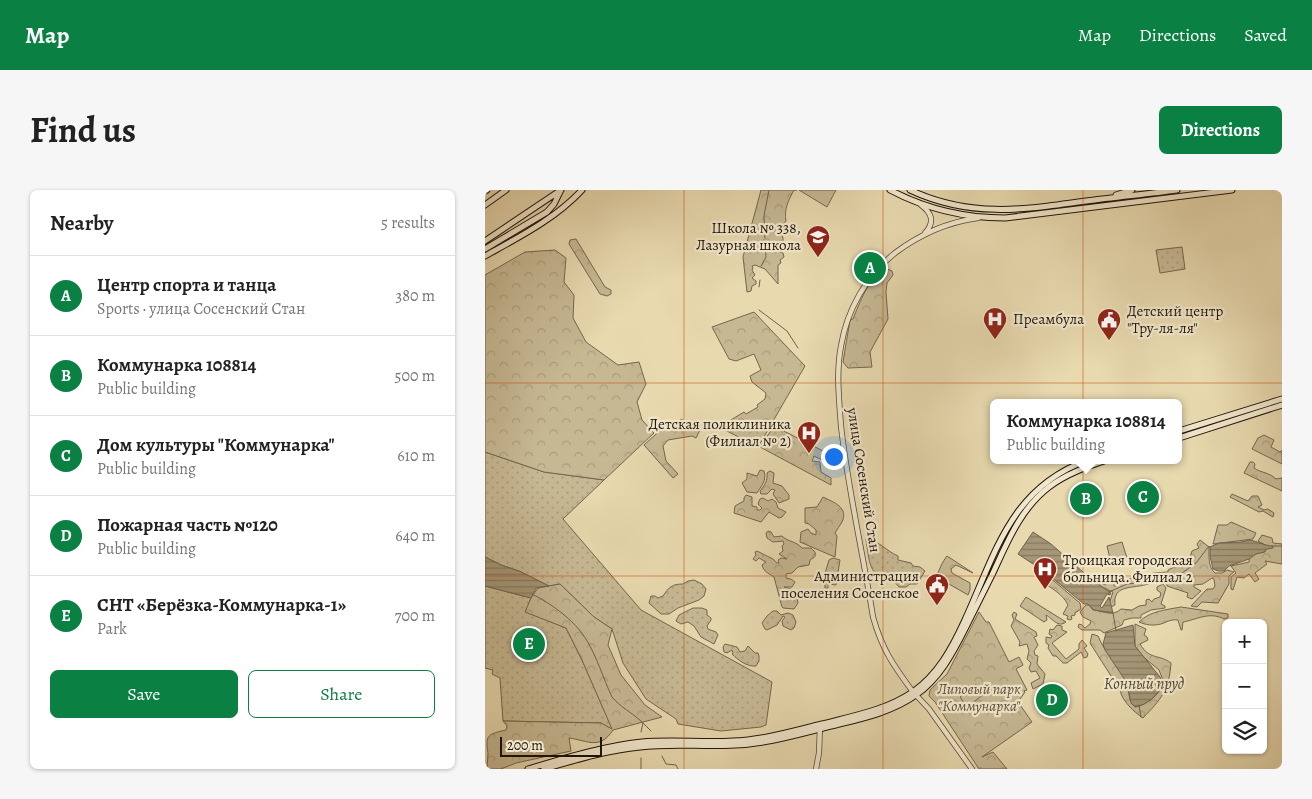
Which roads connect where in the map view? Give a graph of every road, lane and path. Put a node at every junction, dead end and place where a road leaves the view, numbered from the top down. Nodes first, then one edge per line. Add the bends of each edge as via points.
1 (506, 190) edge
2 (561, 190) edge
3 (582, 190) edge
4 (890, 190) edge
5 (910, 190) edge
6 (1132, 190) edge
7 (1177, 190) edge
8 (1232, 190) edge
9 (1109, 198) junction
10 (918, 203) junction
11 (485, 205) edge
12 (981, 217) junction
13 (924, 234) junction
14 (485, 241) edge
15 (485, 250) edge
16 (485, 256) edge
17 (1282, 399) edge
18 (1282, 405) edge
19 (1182, 430) edge
20 (1182, 437) edge
21 (1080, 464) edge
22 (1096, 464) edge
23 (914, 694) junction
24 (820, 726) junction
25 (528, 769) edge
26 (544, 769) edge
27 (815, 769) edge
28 (972, 769) edge

1 - 11 main road
2 - 14 main road
2 - 15 main road via 547,212
3 - 16 main road via 555,214
4 - 10 main road
5 - 9 main road via 944,202 991,210 1029,209
6 - 9 main road
7 - 9 main road
8 - 12 main road via 1030,216
10 - 12 main road
10 - 13 street via 932,217 931,226
12 - 13 street, улица Сосенский Стан
13 - 23 street, улица Сосенский Стан via 885,262 867,283 848,320 838,364 844,454 873,617 889,659
17 - 19 main road
18 - 20 main road
21 - 23 main road via 1052,477 1021,506 1005,532 951,648
22 - 23 main road via 1063,478 1026,510 951,656 937,675
23 - 24 main road via 880,713
23 - 28 street, улица Сосенский Стан via 929,709
24 - 25 main road via 746,740 633,743
24 - 26 main road via 747,744 633,748
24 - 27 street

